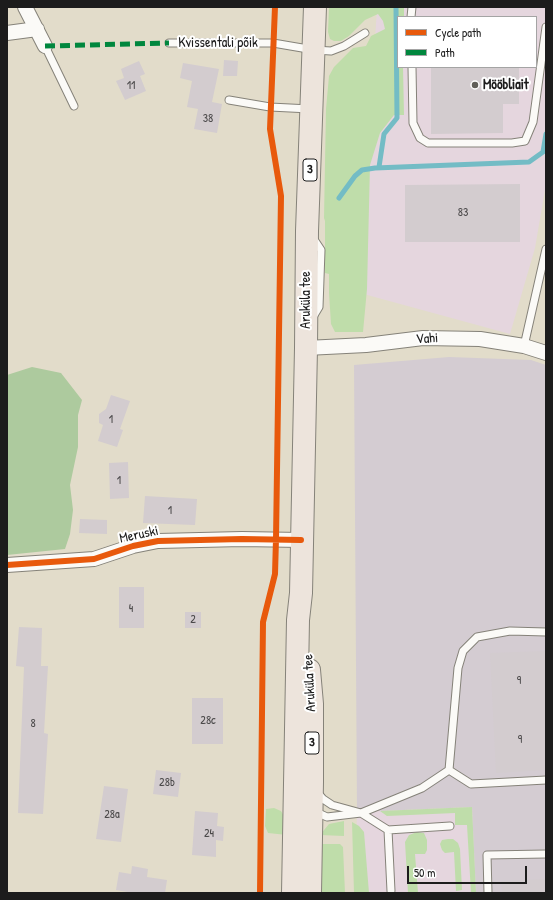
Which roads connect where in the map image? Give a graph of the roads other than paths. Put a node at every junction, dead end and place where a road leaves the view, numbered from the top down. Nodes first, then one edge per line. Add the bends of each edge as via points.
1 (25, 7) edge
2 (315, 7) edge
3 (546, 27) edge
4 (37, 29) junction
5 (7, 33) edge
6 (365, 33) dead end
7 (169, 43) dead end
8 (44, 46) joint
9 (314, 50) junction
10 (412, 68) edge
11 (229, 100) dead end
12 (74, 106) dead end
13 (312, 109) junction
14 (546, 249) edge
15 (524, 346) junction
16 (306, 348) junction
17 (546, 353) edge
18 (301, 540) junction
19 (7, 565) edge
20 (301, 593) junction
21 (546, 632) edge
22 (295, 752) junction
23 (449, 770) junction
24 (546, 780) edge
25 (312, 798) junction
26 (340, 808) junction
27 (361, 813) junction
28 (450, 826) dead end
29 (388, 830) junction
30 (303, 832) junction
31 (546, 854) edge
32 (391, 891) dead end
33 (293, 893) edge
34 (310, 893) edge
35 (488, 893) edge

1 - 4 street
2 - 9 highway, Aruküla tee / 3
3 - 10 lane via 532,122 525,141 428,143 420,138 413,123
4 - 5 street
4 - 8 street
6 - 9 lane, Kvissentali põik via 331,51
7 - 9 lane, Kvissentali põik via 273,43
8 - 12 lane
9 - 13 highway, Aruküla tee / 3
11 - 13 lane via 270,107
13 - 16 highway, Aruküla tee / 3
14 - 15 lane
15 - 16 street, Vahi via 480,339 423,338 366,345
15 - 17 street, Vahi
16 - 18 highway, Aruküla tee / 3
18 - 19 street, Meruski via 158,541 94,559
18 - 20 highway, Aruküla tee / 3
20 - 22 highway, Aruküla tee / 3
20 - 25 highway, Aruküla tee / 3 via 312,704
21 - 23 lane via 510,632 477,637 463,651 458,668
22 - 25 lane
22 - 30 highway, Aruküla tee / 3
23 - 24 lane via 471,784
23 - 27 lane via 422,788
25 - 26 lane
25 - 26 lane via 323,799
25 - 27 lane
25 - 30 highway, Aruküla tee / 3
26 - 27 lane
27 - 29 lane
28 - 29 lane
29 - 32 lane
30 - 33 highway, Aruküla tee / 3
30 - 34 highway, Aruküla tee / 3
31 - 35 lane via 487,855

